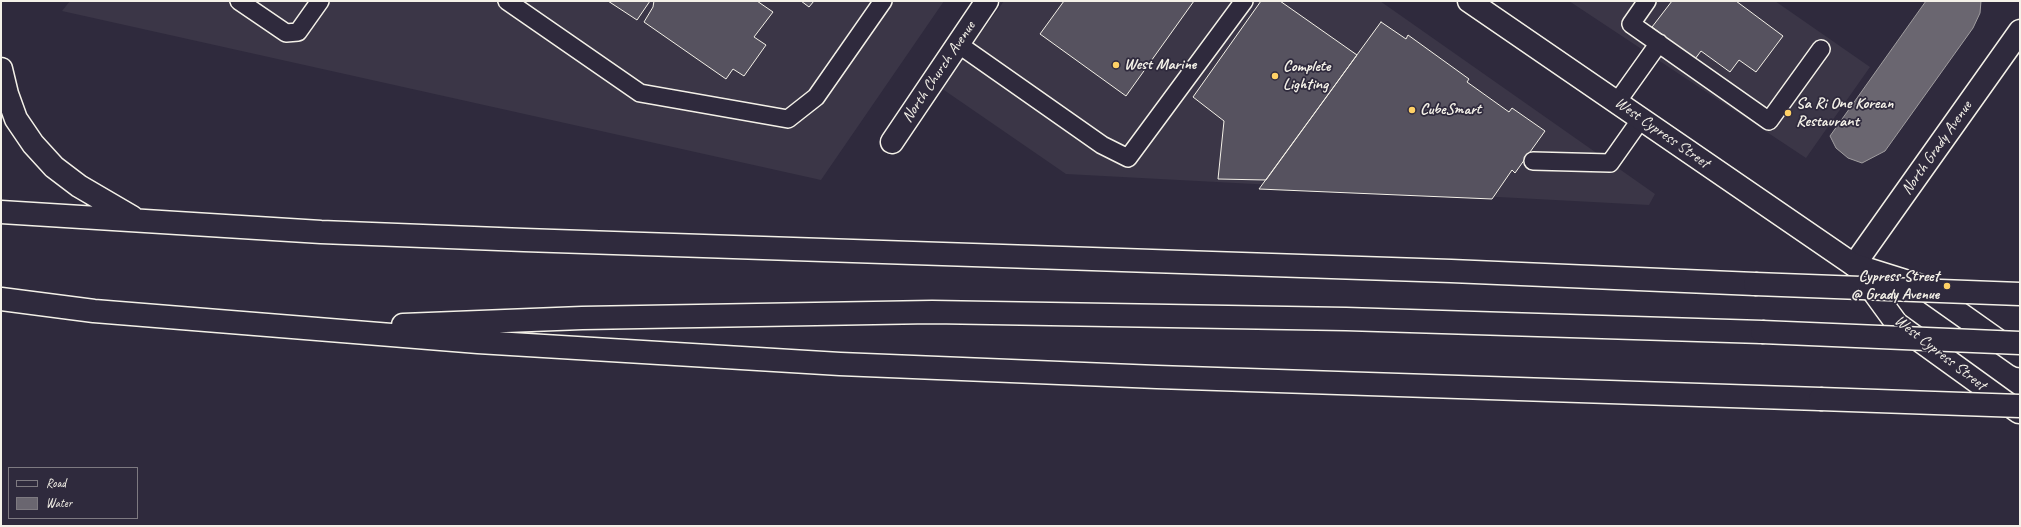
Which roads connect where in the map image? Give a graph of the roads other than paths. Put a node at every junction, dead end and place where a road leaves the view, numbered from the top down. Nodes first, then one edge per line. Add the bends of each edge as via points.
1 (239, 1) edge
2 (320, 1) edge
3 (507, 1) edge
4 (883, 1) edge
5 (987, 1) edge
6 (1244, 1) edge
7 (1646, 1) edge
8 (1475, 3) edge
9 (2020, 31) edge
10 (1659, 43) junction
11 (958, 44) junction
12 (1821, 49) dead end
13 (1, 69) edge
14 (1617, 102) junction
15 (1641, 119) junction
16 (892, 142) dead end
17 (1534, 162) dead end
18 (1, 212) edge
19 (138, 220) junction
20 (1854, 265) junction
21 (2020, 294) edge
22 (1, 299) edge
23 (326, 329) junction
24 (2020, 342) edge
25 (2020, 356) edge
26 (2020, 406) edge
27 (2020, 413) edge

1 - 2 lane via 286,33 298,32
3 - 4 lane via 640,93 788,118 816,97
5 - 11 main road, North Church Avenue
6 - 11 lane via 1128,158 1102,145
7 - 10 lane via 1630,24
8 - 14 main road, West Cypress Street
9 - 20 main road, North Grady Avenue
10 - 12 lane via 1769,121
10 - 14 lane
11 - 16 main road, North Church Avenue
13 - 19 main road via 16,119 33,144 54,167 79,186
14 - 15 main road, West Cypress Street
15 - 17 lane via 1610,163
15 - 20 main road, West Cypress Street
18 - 19 main road
19 - 21 main road, bridge via 321,232 516,240 1443,270
20 - 25 main road, West Cypress Street via 1921,286
20 - 27 main road, West Cypress Street via 1897,324
22 - 23 main road via 94,311
23 - 24 main road, bridge via 454,321 932,312 1346,319
23 - 26 main road, bridge via 478,342 840,364

